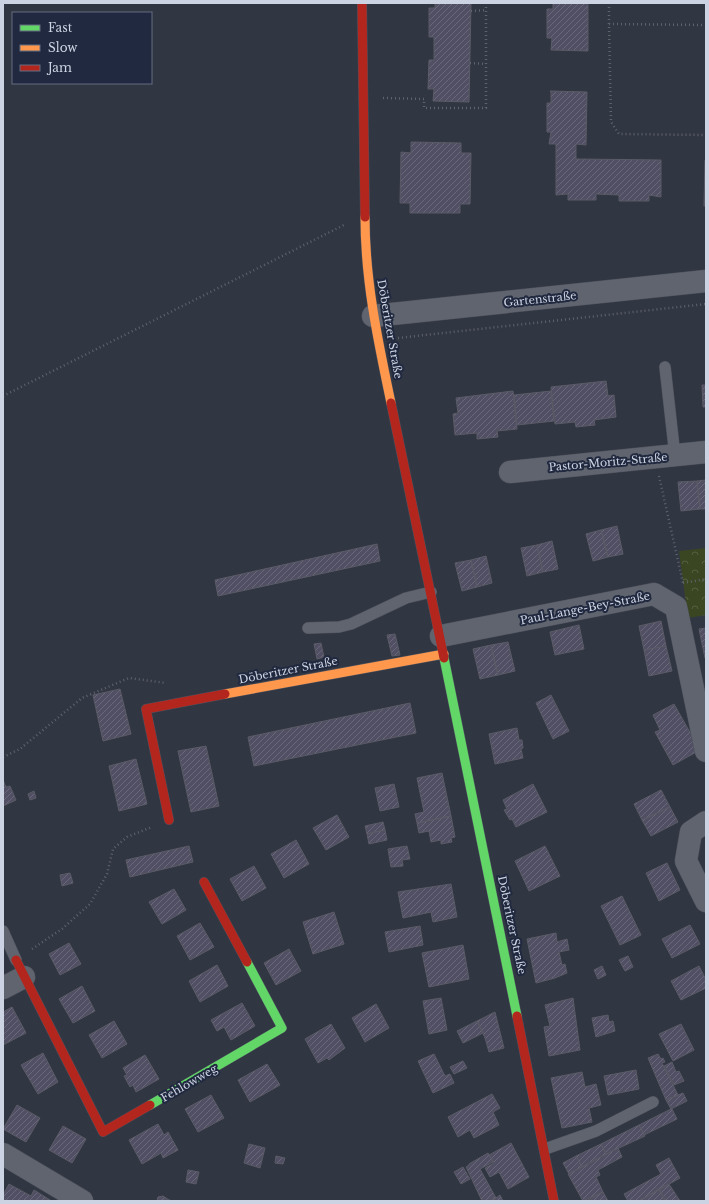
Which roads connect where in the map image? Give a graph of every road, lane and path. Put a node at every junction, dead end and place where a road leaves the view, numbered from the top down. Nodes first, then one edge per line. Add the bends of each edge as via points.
1 (362, 3) edge
2 (486, 3) edge
3 (609, 3) edge
4 (486, 10) junction
5 (471, 11) dead end
6 (609, 24) junction
7 (706, 25) edge
8 (470, 63) dead end
9 (486, 64) junction
10 (362, 97) junction
11 (706, 136) edge
12 (364, 215) junction
13 (706, 281) edge
14 (706, 304) edge
15 (373, 316) junction
16 (378, 340) junction
17 (665, 367) dead end
18 (3, 396) edge
19 (706, 452) edge
20 (666, 457) junction
21 (510, 472) dead end
22 (683, 583) dead end
23 (431, 592) junction
24 (308, 628) dead end
25 (442, 645) junction
26 (169, 683) dead end
27 (706, 751) edge
28 (3, 757) edge
29 (168, 820) joint
30 (706, 822) edge
31 (204, 882) dead end
32 (706, 901) edge
33 (3, 931) edge
34 (20, 968) junction
35 (3, 988) edge
36 (653, 1102) dead end
37 (545, 1149) junction
38 (3, 1154) edge
39 (82, 1201) edge
40 (554, 1201) edge

1 - 10 street, Döberitzer Straße
2 - 4 path
3 - 6 path
4 - 5 path
4 - 9 path
6 - 7 path
6 - 11 path via 611,122 619,134
8 - 9 path
9 - 10 path via 486,108 424,108 424,99
10 - 12 street, Döberitzer Straße
12 - 15 street, Döberitzer Straße via 365,252
12 - 18 path
13 - 15 street, Gartenstraße
14 - 16 path
15 - 16 street, Döberitzer Straße
16 - 23 street, Döberitzer Straße
17 - 20 lane
19 - 20 street, Pastor-Moritz-Straße
20 - 21 street, Pastor-Moritz-Straße
20 - 22 path via 660,486
23 - 24 lane via 406,598 351,624
23 - 25 street, Döberitzer Straße
25 - 27 street, Paul-Lange-Bey-Straße via 654,594 676,607
25 - 29 street, Döberitzer Straße via 146,709
25 - 37 street, Döberitzer Straße
26 - 28 path via 129,678 82,698 20,749
29 - 34 path via 127,837 113,849 107,874 90,904
30 - 32 street via 691,832 686,861
31 - 34 street, Fehlowweg via 282,1028 103,1132
33 - 34 lane
34 - 35 street
36 - 37 lane via 596,1131
37 - 40 street, Döberitzer Straße
38 - 39 street

